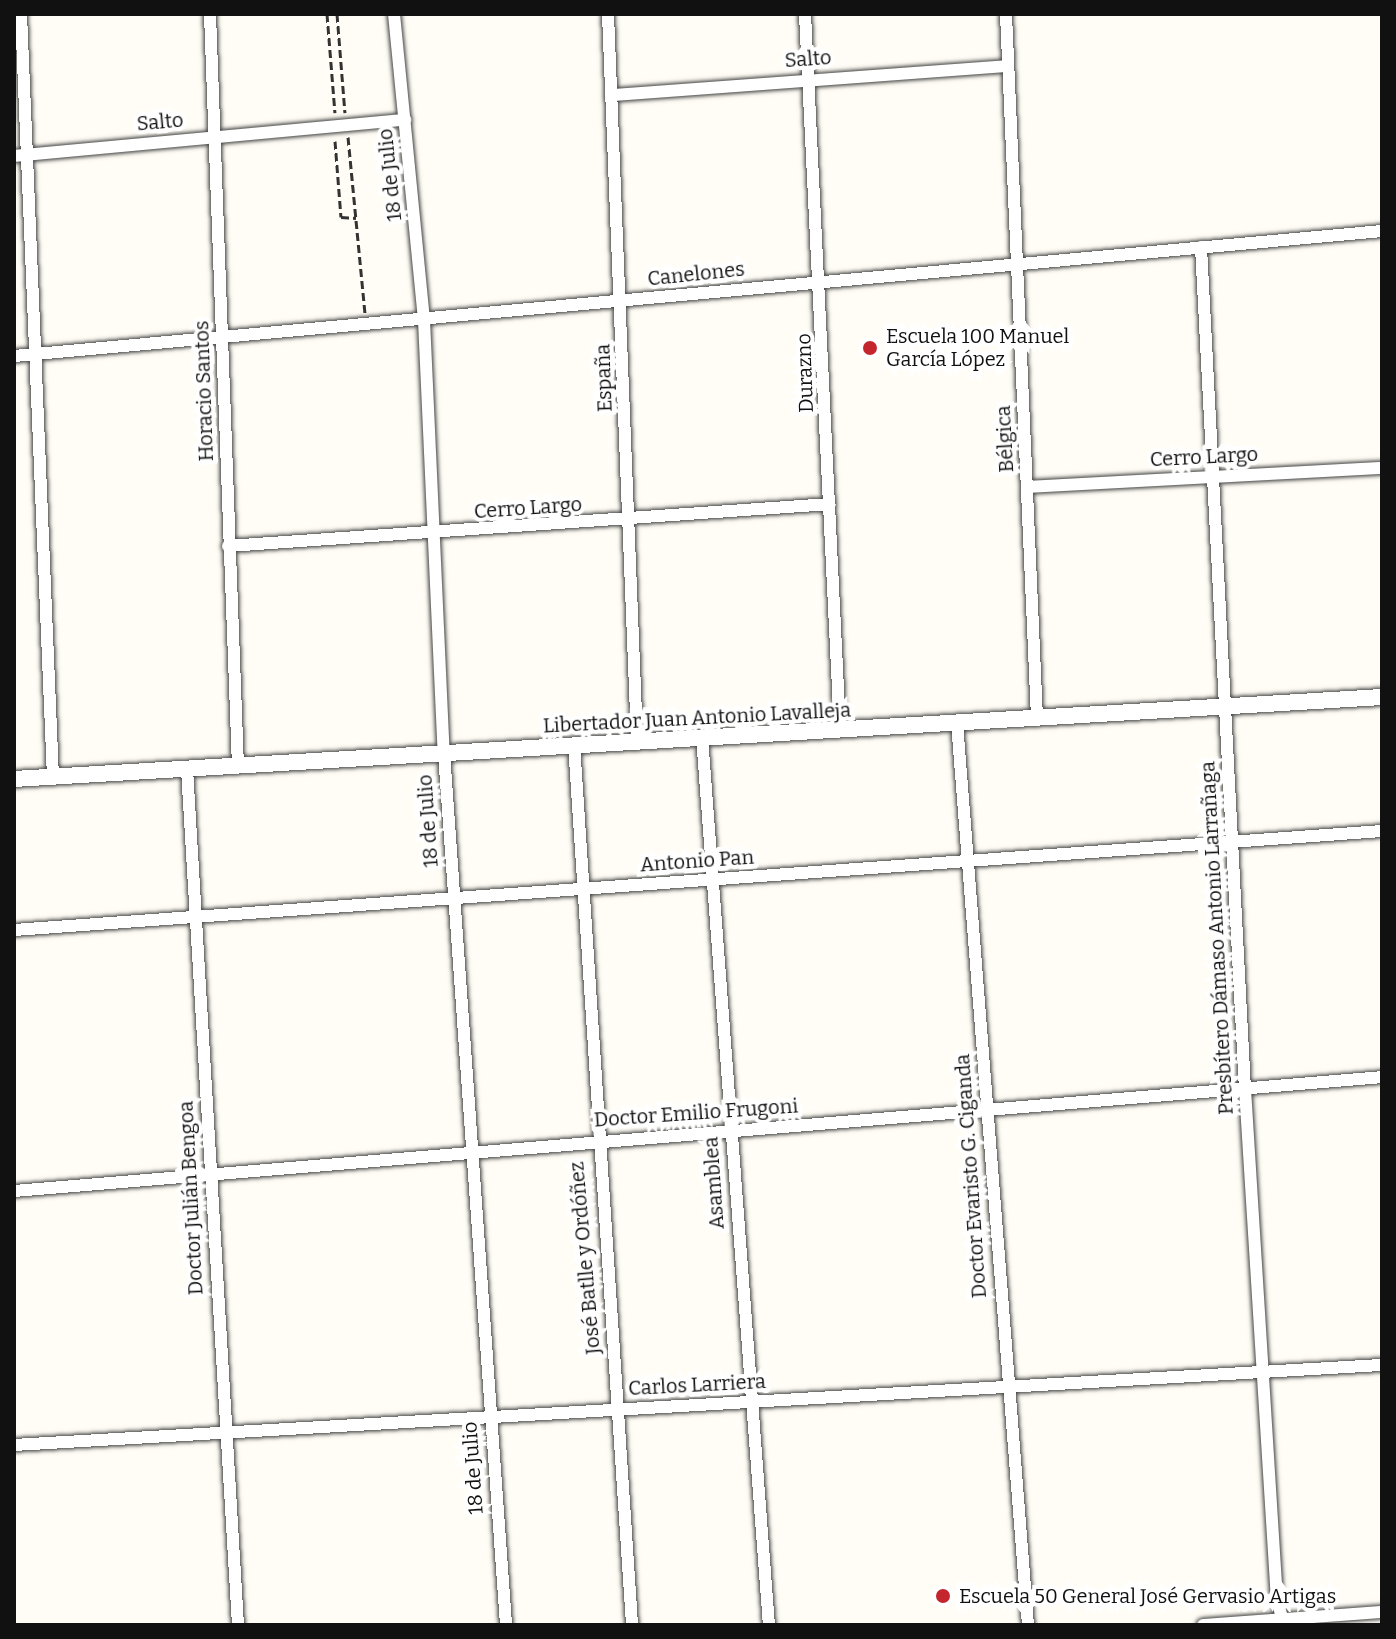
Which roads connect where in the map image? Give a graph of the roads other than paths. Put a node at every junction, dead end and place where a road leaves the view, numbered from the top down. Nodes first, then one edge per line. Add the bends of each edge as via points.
1 (21, 14) edge
2 (210, 14) edge
3 (394, 14) edge
4 (608, 14) edge
5 (805, 14) edge
6 (1006, 14) edge
7 (1007, 66) junction
8 (807, 79) junction
9 (613, 95) junction
10 (405, 120) junction
11 (216, 136) junction
12 (29, 154) junction
13 (14, 156) edge
14 (1382, 231) edge
15 (1201, 247) junction
16 (1017, 265) junction
17 (821, 282) junction
18 (621, 302) junction
19 (424, 320) junction
20 (222, 336) junction
21 (35, 354) junction
22 (14, 356) edge
23 (1382, 468) edge
24 (1212, 477) junction
25 (1028, 487) junction
26 (830, 504) junction
27 (629, 520) junction
28 (434, 534) junction
29 (228, 546) junction
30 (1382, 697) edge
31 (1224, 706) junction
32 (1037, 718) junction
33 (957, 723) junction
34 (840, 730) junction
35 (702, 737) junction
36 (637, 740) junction
37 (574, 744) junction
38 (444, 753) junction
39 (238, 766) junction
40 (187, 769) junction
41 (53, 776) junction
42 (14, 779) edge
43 (1382, 831) edge
44 (1233, 841) junction
45 (966, 861) junction
46 (710, 881) junction
47 (579, 889) junction
48 (454, 897) junction
49 (195, 916) junction
50 (14, 930) edge
51 (1382, 1077) edge
52 (1245, 1089) junction
53 (986, 1111) junction
54 (730, 1130) junction
55 (596, 1141) junction
56 (472, 1151) junction
57 (209, 1175) junction
58 (14, 1191) edge
59 (1382, 1365) edge
60 (1263, 1372) junction
61 (1007, 1389) junction
62 (751, 1402) junction
63 (618, 1410) junction
64 (489, 1418) junction
65 (226, 1433) junction
66 (14, 1445) edge
67 (1382, 1612) edge
68 (1284, 1622) edge
69 (238, 1625) edge
70 (506, 1625) edge
71 (632, 1625) edge
72 (769, 1625) edge
73 (1028, 1625) edge
74 (1203, 1625) edge

1 - 12 street
2 - 11 street, Horacio Santos
3 - 10 street, 18 de Julio
4 - 9 street, España
5 - 8 street, Durazno
6 - 7 street, Bélgica
7 - 8 street, Salto
7 - 16 street, Bélgica
8 - 9 street, Salto
8 - 17 street, Durazno
9 - 18 street, España
10 - 11 street, Salto
10 - 19 street, 18 de Julio
11 - 12 street, Salto
11 - 20 street, Horacio Santos
12 - 13 street, Salto
12 - 21 street
14 - 15 street, Canelones
15 - 16 street, Canelones
15 - 24 street, Presbítero Dámaso Antonio Larrañaga
16 - 17 street, Canelones
16 - 25 street, Bélgica
17 - 18 street, Canelones
17 - 26 street, Durazno
18 - 19 street, Canelones
18 - 27 street, España
19 - 20 street, Canelones
19 - 28 street, 18 de Julio
20 - 21 street, Canelones
20 - 29 street, Horacio Santos
21 - 22 street, Canelones
21 - 41 street
23 - 24 street, Cerro Largo
24 - 25 street, Cerro Largo
24 - 31 street, Presbítero Dámaso Antonio Larrañaga
25 - 32 street, Bélgica
26 - 27 street, Cerro Largo
26 - 34 street, Durazno
27 - 28 street, Cerro Largo
27 - 36 street, España
28 - 29 street, Cerro Largo
28 - 38 street, 18 de Julio
29 - 39 street, Horacio Santos
30 - 31 street, Libertador Juan Antonio Lavalleja
31 - 32 street, Libertador Juan Antonio Lavalleja
31 - 44 street, Presbítero Dámaso Antonio Larrañaga
32 - 33 street, Libertador Juan Antonio Lavalleja
33 - 34 street, Libertador Juan Antonio Lavalleja
33 - 45 street, Doctor Evaristo G. Ciganda
34 - 35 street, Libertador Juan Antonio Lavalleja
35 - 36 street, Libertador Juan Antonio Lavalleja
35 - 46 street, Asamblea
36 - 37 street, Libertador Juan Antonio Lavalleja
37 - 38 street, Libertador Juan Antonio Lavalleja
37 - 47 street, José Batlle y Ordóñez
38 - 39 street, Libertador Juan Antonio Lavalleja
38 - 48 street, 18 de Julio
39 - 40 street, Libertador Juan Antonio Lavalleja
40 - 41 street, Libertador Juan Antonio Lavalleja
40 - 49 street, Doctor Julián Bengoa
41 - 42 street, Libertador Juan Antonio Lavalleja
43 - 44 street, Antonio Pan
44 - 45 street, Antonio Pan
44 - 52 street, Presbítero Dámaso Antonio Larrañaga
45 - 46 street, Antonio Pan
45 - 53 street, Doctor Evaristo G. Ciganda
46 - 47 street, Antonio Pan
46 - 54 street, Asamblea
47 - 48 street, Antonio Pan
47 - 55 street, José Batlle y Ordóñez
48 - 49 street, Antonio Pan
48 - 56 street, 18 de Julio
49 - 50 street, Antonio Pan
49 - 57 street, Doctor Julián Bengoa
51 - 52 street, Doctor Emilio Frugoni
52 - 53 street, Doctor Emilio Frugoni
52 - 60 street, Presbítero Dámaso Antonio Larrañaga
53 - 54 street, Doctor Emilio Frugoni
53 - 61 street, Doctor Evaristo G. Ciganda
54 - 55 street, Doctor Emilio Frugoni
54 - 62 street, Asamblea
55 - 56 street, Doctor Emilio Frugoni
55 - 63 street, José Batlle y Ordóñez
56 - 57 street, Doctor Emilio Frugoni
56 - 64 street, 18 de Julio
57 - 58 street, Doctor Emilio Frugoni
57 - 65 street, Doctor Julián Bengoa
59 - 60 street, Carlos Larriera
60 - 61 street, Carlos Larriera
60 - 68 street, Presbítero Dámaso Antonio Larrañaga
61 - 62 street, Carlos Larriera
61 - 73 street, Doctor Evaristo G. Ciganda
62 - 63 street, Carlos Larriera
62 - 72 street, Asamblea
63 - 64 street, Carlos Larriera
63 - 71 street, José Batlle y Ordóñez
64 - 65 street, Carlos Larriera
64 - 70 street, 18 de Julio
65 - 66 street, Carlos Larriera
65 - 69 street, Doctor Julián Bengoa
67 - 68 street
68 - 74 street

